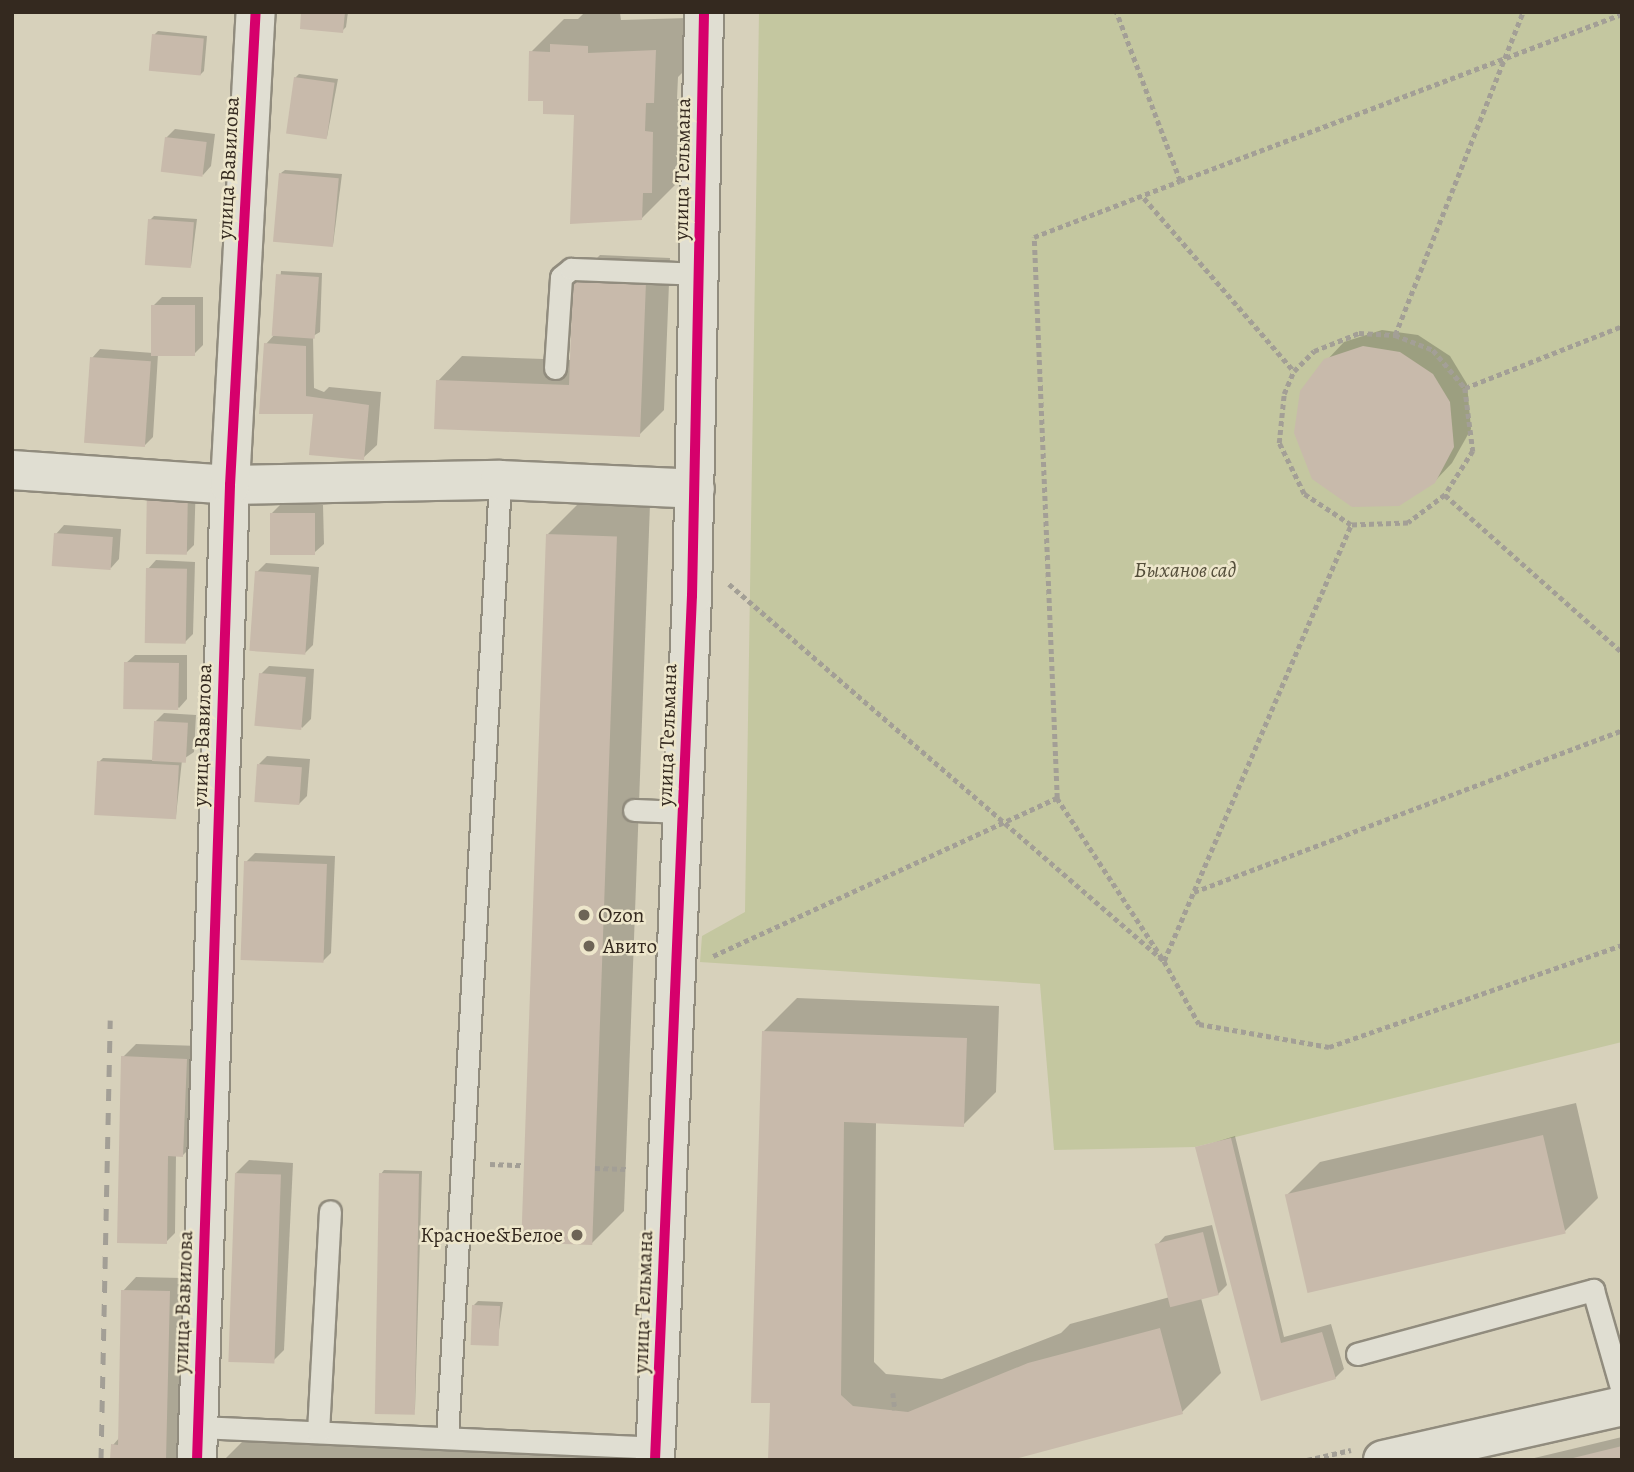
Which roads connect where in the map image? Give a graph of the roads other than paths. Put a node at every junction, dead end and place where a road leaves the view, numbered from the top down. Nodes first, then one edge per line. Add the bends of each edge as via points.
1 (256, 12) edge
2 (704, 12) edge
3 (699, 274) junction
4 (555, 368) dead end
5 (12, 470) edge
6 (500, 480) junction
7 (230, 485) junction
8 (695, 489) junction
9 (634, 810) dead end
10 (683, 812) junction
11 (330, 1211) dead end
12 (1357, 1354) dead end
13 (1622, 1391) edge
14 (1622, 1406) edge
15 (318, 1432) junction
16 (447, 1438) junction
17 (197, 1443) edge
18 (655, 1454) edge
19 (1382, 1460) edge

1 - 7 street, улица Вавилова
2 - 3 street, улица Тельмана
3 - 4 lane via 571,268 561,277
3 - 8 street, улица Тельмана
5 - 7 street
6 - 7 street
6 - 8 street
6 - 16 lane
7 - 17 street, улица Вавилова
8 - 10 street, улица Тельмана
9 - 10 lane
10 - 18 street, улица Тельмана
11 - 15 lane
12 - 13 lane via 1593,1290
14 - 19 street
15 - 16 lane
15 - 17 lane
16 - 18 lane

